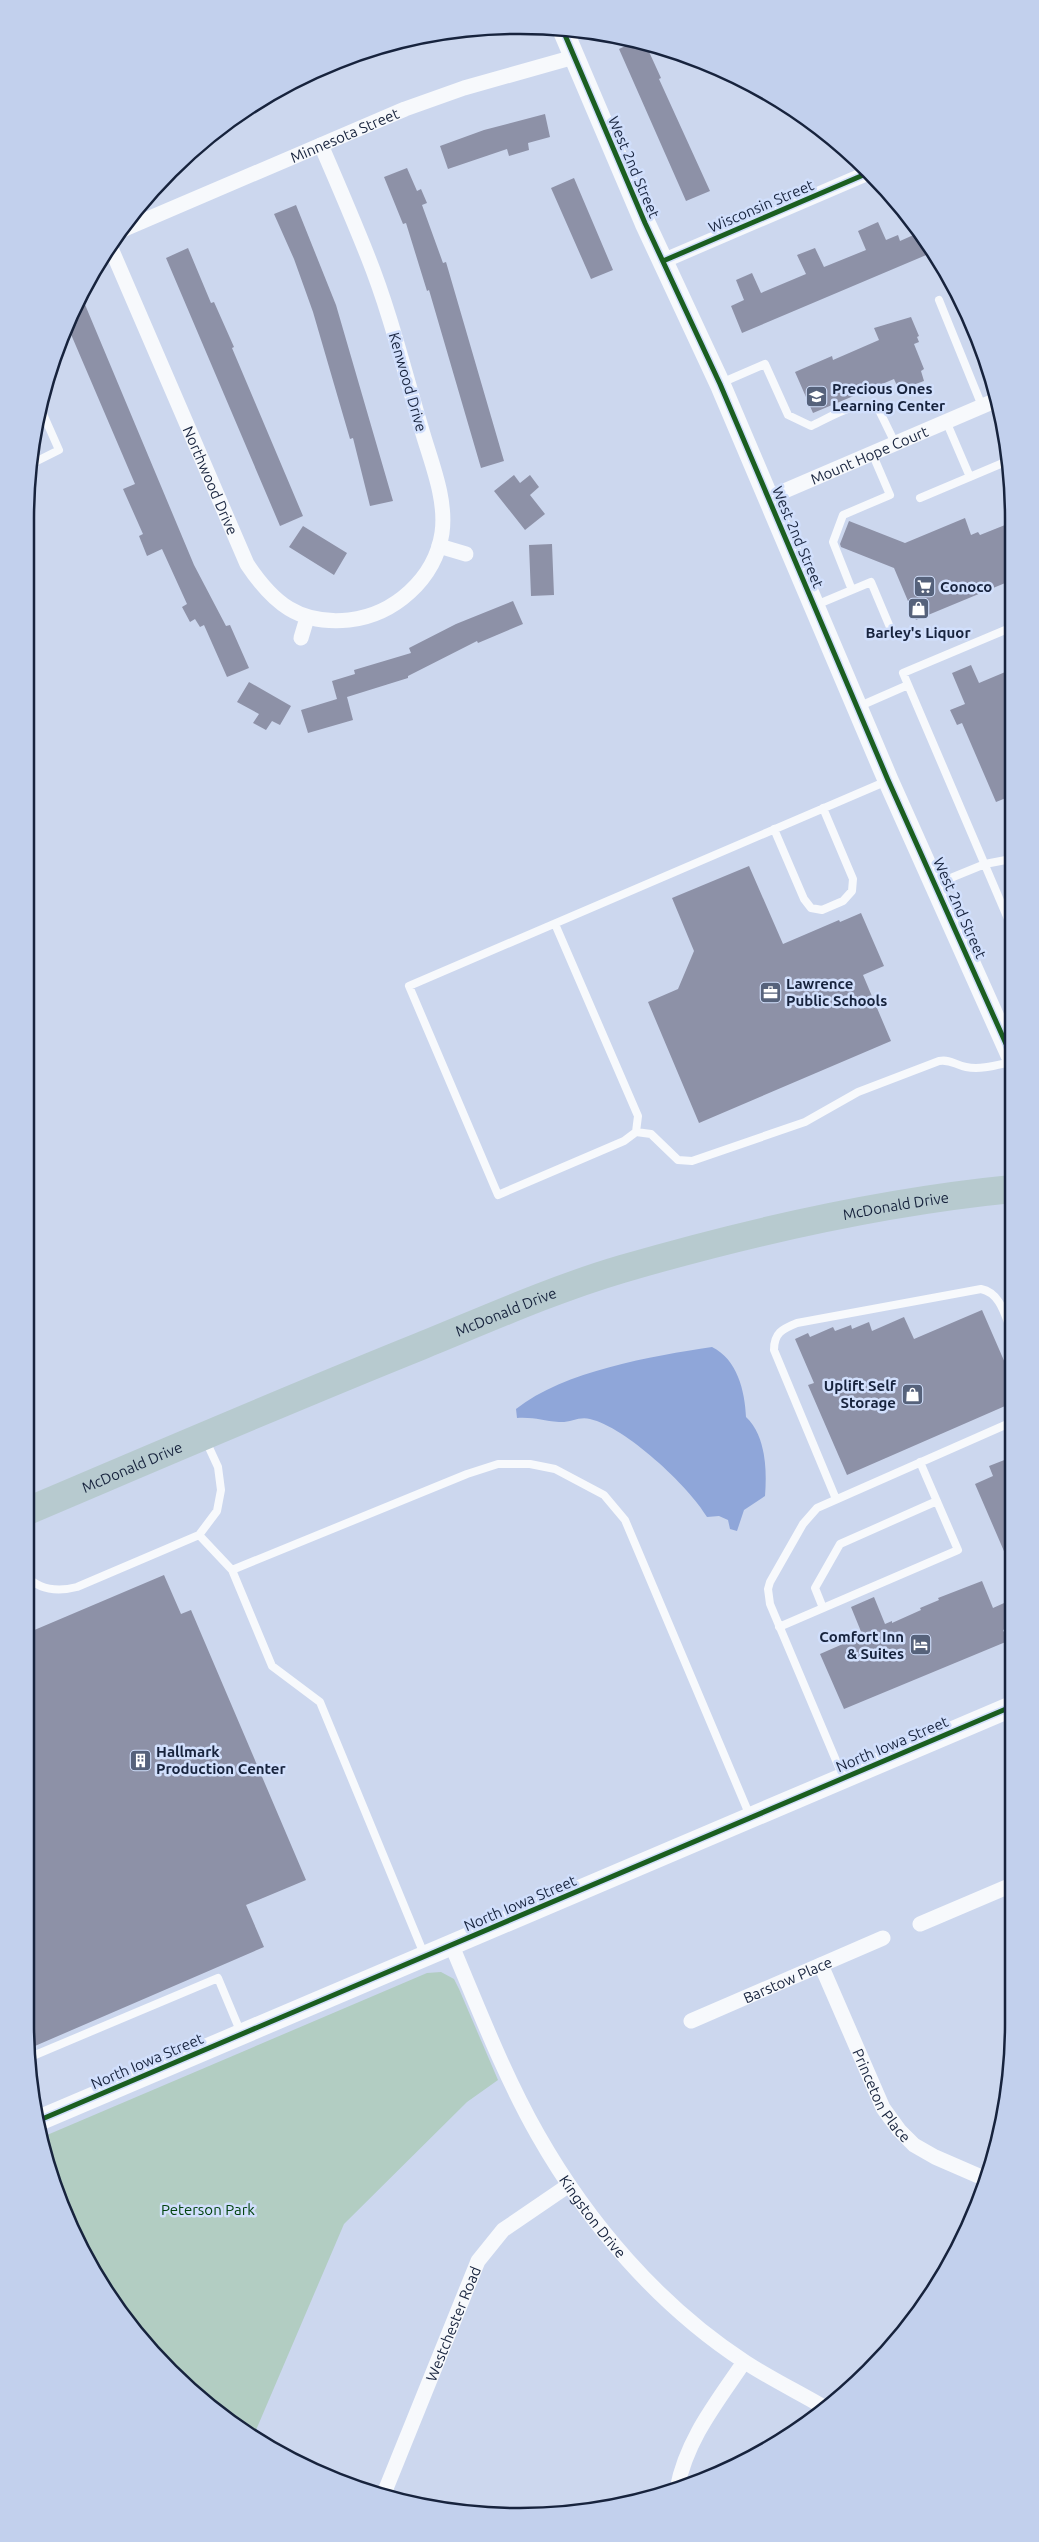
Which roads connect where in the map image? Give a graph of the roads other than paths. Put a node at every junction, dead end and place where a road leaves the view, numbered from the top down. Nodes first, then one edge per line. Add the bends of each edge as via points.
1 (565, 36) edge
2 (574, 57) junction
3 (321, 145) junction
4 (862, 175) edge
5 (133, 225) edge
6 (113, 254) edge
7 (663, 261) junction
8 (939, 300) dead end
9 (720, 384) junction
10 (991, 402) edge
11 (982, 406) junction
12 (45, 418) edge
13 (946, 421) junction
14 (895, 443) junction
15 (872, 453) junction
16 (38, 461) edge
17 (1002, 464) edge
18 (970, 477) junction
19 (768, 498) junction
20 (920, 498) dead end
21 (439, 546) junction
22 (466, 554) dead end
23 (852, 590) junction
24 (814, 606) junction
25 (386, 609) joint
26 (307, 618) junction
27 (1005, 630) edge
28 (892, 632) dead end
29 (301, 638) dead end
30 (908, 686) junction
31 (858, 707) junction
32 (888, 780) junction
33 (823, 808) junction
34 (774, 829) junction
35 (1005, 860) edge
36 (984, 864) junction
37 (936, 884) junction
38 (1005, 912) edge
39 (555, 924) junction
40 (1005, 1041) edge
41 (1005, 1063) edge
42 (636, 1132) junction
43 (1005, 1190) edge
44 (1005, 1317) edge
45 (1005, 1425) edge
46 (204, 1436) junction
47 (920, 1462) junction
48 (836, 1499) junction
49 (937, 1501) junction
50 (34, 1508) edge
51 (199, 1535) junction
52 (232, 1570) junction
53 (34, 1581) edge
54 (823, 1608) junction
55 (779, 1627) junction
56 (1005, 1709) edge
57 (844, 1778) junction
58 (751, 1818) junction
59 (1005, 1888) edge
60 (920, 1924) dead end
61 (883, 1938) dead end
62 (452, 1946) junction
63 (425, 1957) junction
64 (821, 1965) junction
65 (691, 2021) dead end
66 (242, 2034) junction
67 (35, 2055) edge
68 (43, 2118) edge
69 (980, 2177) edge
70 (568, 2185) junction
71 (744, 2362) junction
72 (819, 2405) edge
73 (679, 2481) edge
74 (386, 2489) edge

1 - 2 street, West 2nd Street
2 - 3 street, Minnesota Street via 464,88
2 - 7 street, West 2nd Street
3 - 5 street, Minnesota Street
3 - 21 street, Kenwood Drive via 393,328 437,484 443,516
4 - 7 street, Wisconsin Street
6 - 26 street, Northwood Drive via 246,564 263,588 284,606
7 - 9 street, West 2nd Street
8 - 11 lane
9 - 14 lane via 766,364 788,416 811,426 860,405 870,405 878,408
9 - 19 street, West 2nd Street
10 - 11 street, Mount Hope Court
11 - 13 street, Mount Hope Court
12 - 16 lane via 59,450
13 - 14 street, Mount Hope Court
13 - 18 lane
14 - 15 street, Mount Hope Court
15 - 19 street, Mount Hope Court
15 - 23 lane via 890,495 843,515 832,542
17 - 18 lane
18 - 20 lane
19 - 24 street, West 2nd Street
21 - 22 street
21 - 25 street, Kenwood Drive via 416,586
23 - 24 lane
23 - 28 lane via 871,582
24 - 31 street, West 2nd Street
25 - 26 street, Northwood Drive via 349,620
26 - 29 street
27 - 30 lane via 903,673
30 - 31 lane
30 - 36 lane
31 - 32 street, West 2nd Street
32 - 33 lane
32 - 37 street, West 2nd Street
33 - 34 lane
33 - 34 lane via 853,879 852,891 843,901 822,910 811,908 804,899
34 - 39 lane
35 - 36 lane
36 - 37 lane
36 - 38 lane
37 - 40 street, West 2nd Street
39 - 42 lane via 638,1116
39 - 42 lane via 409,986 498,1194 624,1141
41 - 42 lane via 965,1067 950,1059 939,1061 858,1092 805,1122 692,1160 678,1160 650,1134
43 - 46 highway, McDonald Drive via 792,1225 620,1269 506,1312
44 - 48 lane via 997,1298 981,1289 797,1323 778,1332 774,1350
45 - 47 lane
46 - 50 highway, McDonald Drive
46 - 51 lane via 218,1467 221,1490 217,1511
47 - 48 lane
47 - 49 lane
48 - 55 lane via 808,1516 770,1582 768,1596
49 - 54 lane via 840,1544 815,1588
49 - 54 lane via 958,1550
51 - 52 lane
51 - 53 lane via 77,1588 59,1592
52 - 58 lane via 498,1464 530,1464 555,1469 604,1496 625,1520
52 - 63 lane via 272,1666 320,1702
54 - 55 lane
55 - 57 lane
56 - 57 street, North Iowa Street
57 - 58 street, North Iowa Street
58 - 62 street, North Iowa Street
59 - 60 street
61 - 64 street, Barstow Place
62 - 63 street, North Iowa Street
62 - 70 street, Kingston Drive via 507,2075
63 - 66 street, North Iowa Street
64 - 65 street, Barstow Place
64 - 69 street, Princeton Place via 883,2108 899,2130 914,2146
66 - 67 lane via 218,1978
66 - 68 street, North Iowa Street
70 - 71 street, Kingston Drive via 623,2255 661,2293
70 - 74 street, Westchester Road via 503,2230 478,2261
71 - 72 street, Kingston Drive
71 - 73 street via 696,2435

